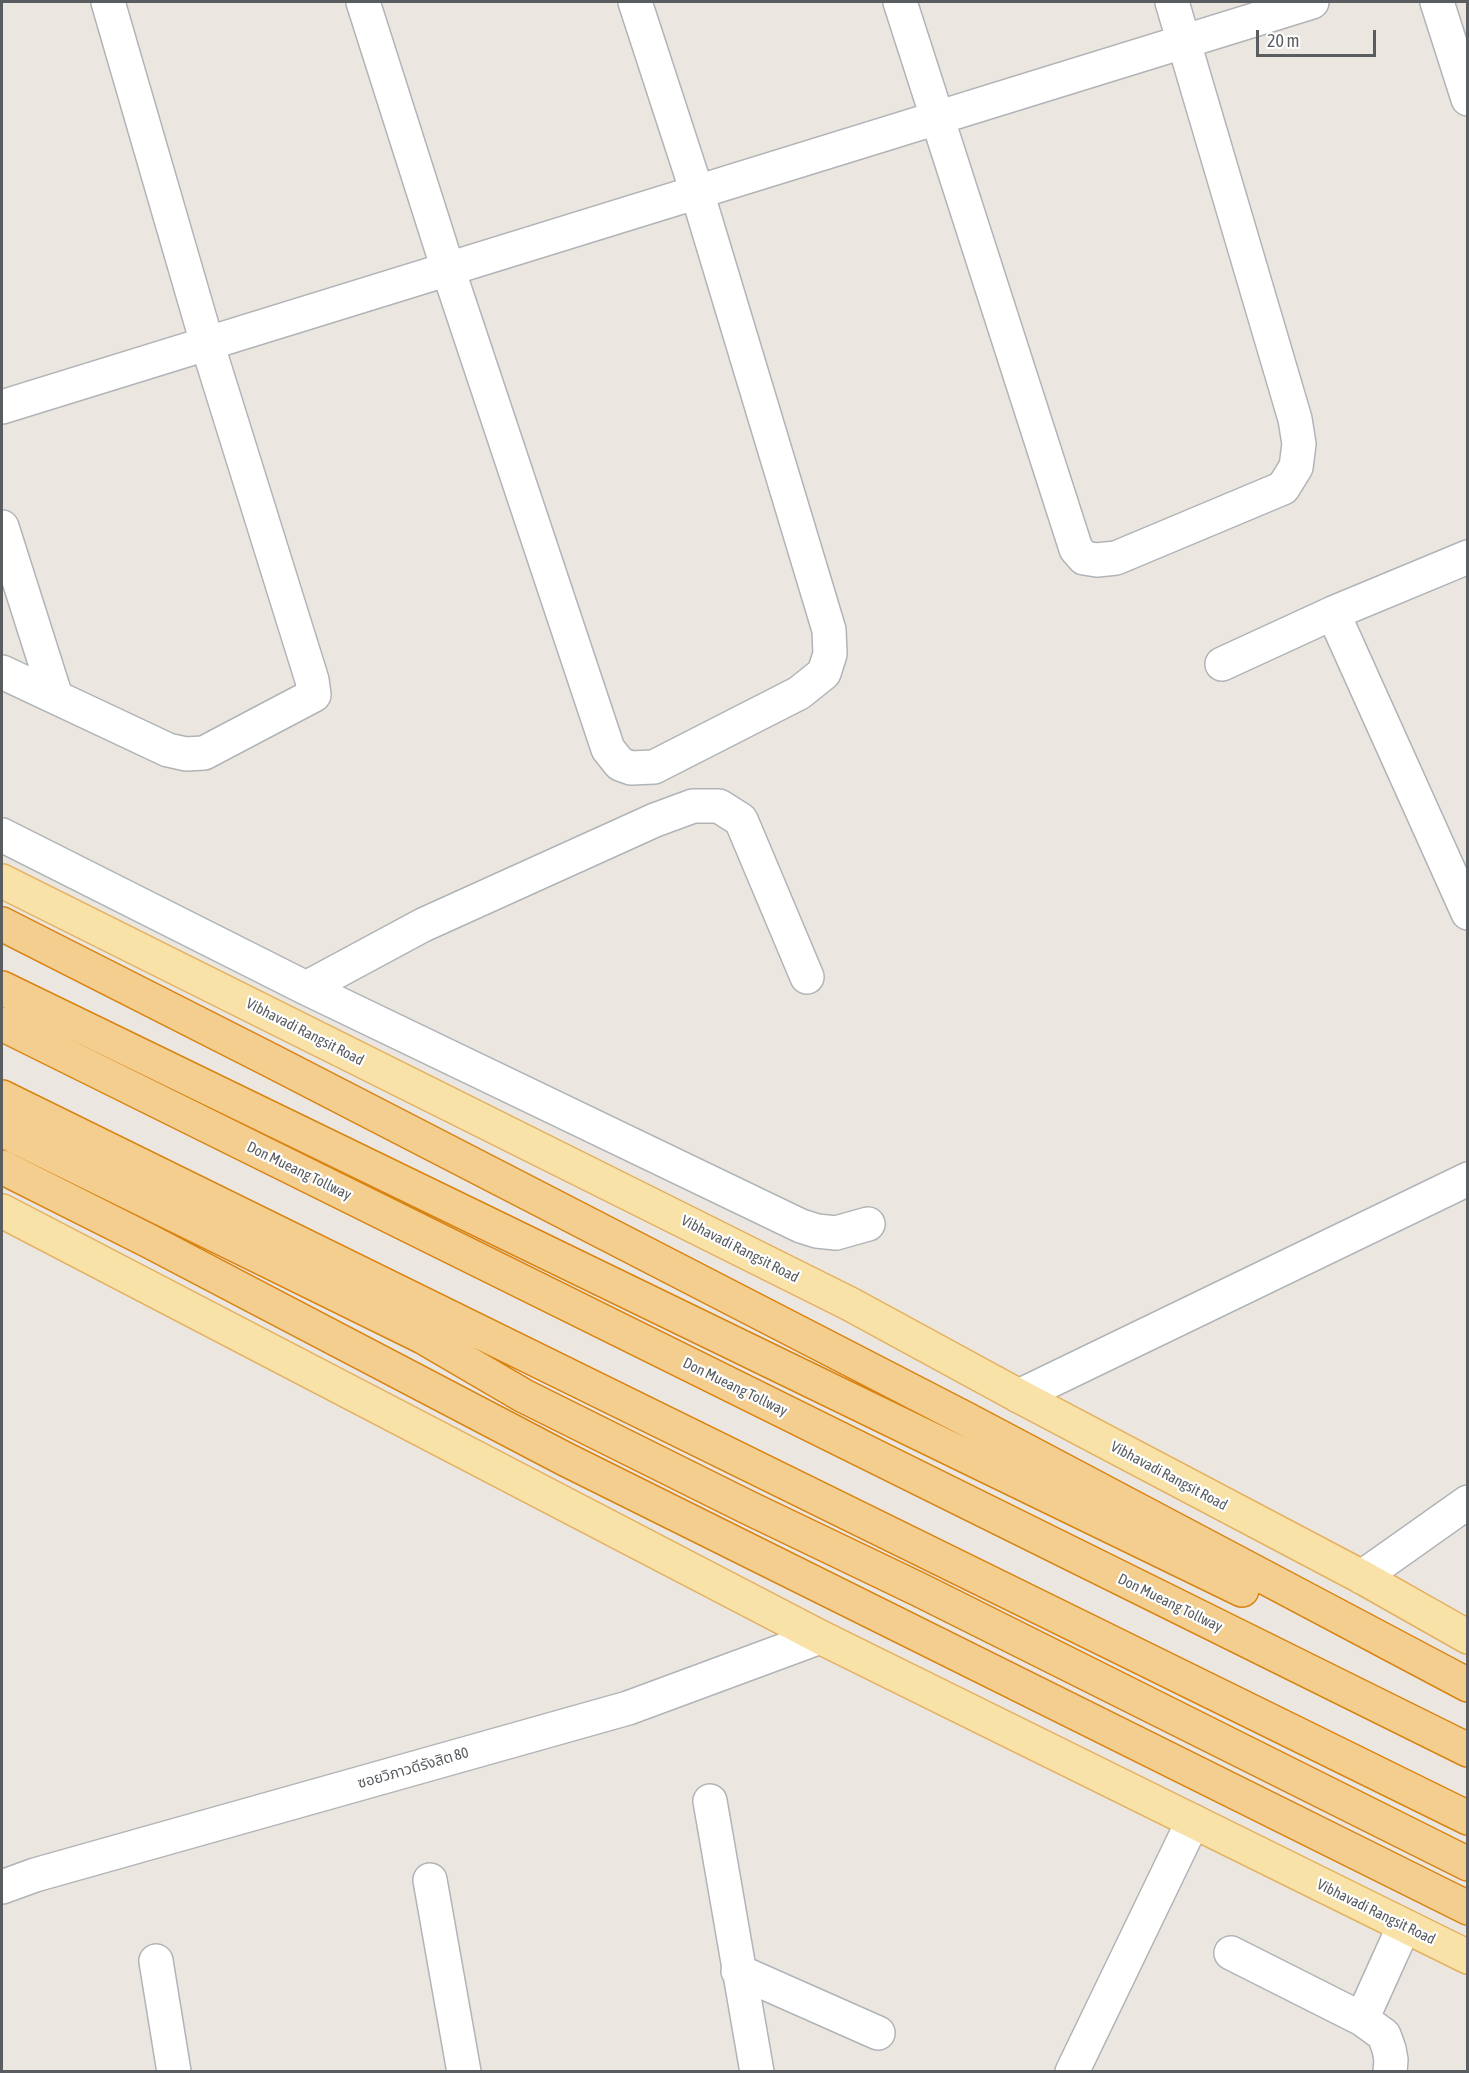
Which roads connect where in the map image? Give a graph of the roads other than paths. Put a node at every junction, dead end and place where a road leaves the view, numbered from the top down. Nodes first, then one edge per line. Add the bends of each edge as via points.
1 (108, 2) edge
2 (363, 2) edge
3 (636, 2) edge
4 (900, 2) edge
5 (1172, 2) edge
6 (1312, 2) edge
7 (1437, 2) edge
8 (1184, 41) junction
9 (1467, 99) edge
10 (937, 118) junction
11 (697, 192) junction
12 (448, 268) junction
13 (207, 343) junction
14 (2, 407) edge
15 (2, 527) edge
16 (1467, 557) edge
17 (1333, 613) junction
18 (1222, 664) dead end
19 (2, 672) edge
20 (56, 697) junction
21 (2, 834) edge
22 (2, 881) edge
23 (1467, 913) edge
24 (2, 924) edge
25 (807, 977) dead end
26 (2, 988) edge
27 (306, 988) junction
28 (2, 1024) edge
29 (2, 1097) edge
30 (2, 1130) edge
31 (2, 1167) edge
32 (1467, 1179) edge
33 (2, 1211) edge
34 (868, 1224) dead end
35 (1019, 1396) junction
36 (1467, 1502) edge
37 (1362, 1576) junction
38 (820, 1636) junction
39 (1467, 1637) edge
40 (1467, 1685) edge
41 (1467, 1701) edge
42 (1467, 1750) edge
43 (710, 1801) dead end
44 (1467, 1818) edge
45 (1193, 1821) junction
46 (1467, 1864) edge
47 (430, 1880) dead end
48 (2, 1887) edge
49 (1467, 1908) edge
50 (1404, 1926) junction
51 (1231, 1953) dead end
52 (1467, 1957) edge
53 (156, 1960) dead end
54 (738, 1971) junction
55 (1362, 2019) junction
56 (878, 2033) dead end
57 (174, 2072) edge
58 (464, 2072) edge
59 (757, 2072) edge
60 (1072, 2072) edge
61 (1390, 2072) edge

1 - 13 street
2 - 12 street
3 - 11 street
4 - 10 street
5 - 8 street
6 - 8 street
7 - 9 street
8 - 10 street
8 - 10 street via 1295,419 1299,444 1296,467 1283,488 1116,558 1084,558 1076,549
10 - 11 street
11 - 12 street
11 - 12 street via 829,630 830,654 824,673 799,693 654,767 631,768 620,764 608,749
12 - 13 street
13 - 14 street
13 - 20 street via 314,695 204,753 186,754 168,750
15 - 20 street
16 - 17 street
17 - 18 street
17 - 23 street
19 - 20 street
21 - 27 street
22 - 35 main road, Vibhavadi Rangsit Road via 850,1304
24 - 40 highway via 966,1419
25 - 27 street via 741,820 719,806 693,806 423,925
26 - 41 highway
27 - 34 street via 801,1226 836,1233
28 - 42 highway, Don Mueang Tollway
29 - 44 highway
30 - 46 highway via 423,1337 524,1396
31 - 49 highway via 565,1459
32 - 35 street
33 - 38 main road, Vibhavadi Rangsit Road
35 - 37 main road, Vibhavadi Rangsit Road
36 - 37 street
37 - 39 main road, Vibhavadi Rangsit Road
38 - 45 main road, Vibhavadi Rangsit Road
38 - 48 street, ซอยวิภาวดีรังสิต 80 via 628,1708
43 - 54 street
45 - 50 main road, Vibhavadi Rangsit Road
45 - 60 street
47 - 58 street
50 - 52 main road, Vibhavadi Rangsit Road
50 - 55 street
51 - 55 street
53 - 57 street
54 - 56 street
54 - 59 street
55 - 61 street via 1384,2036

